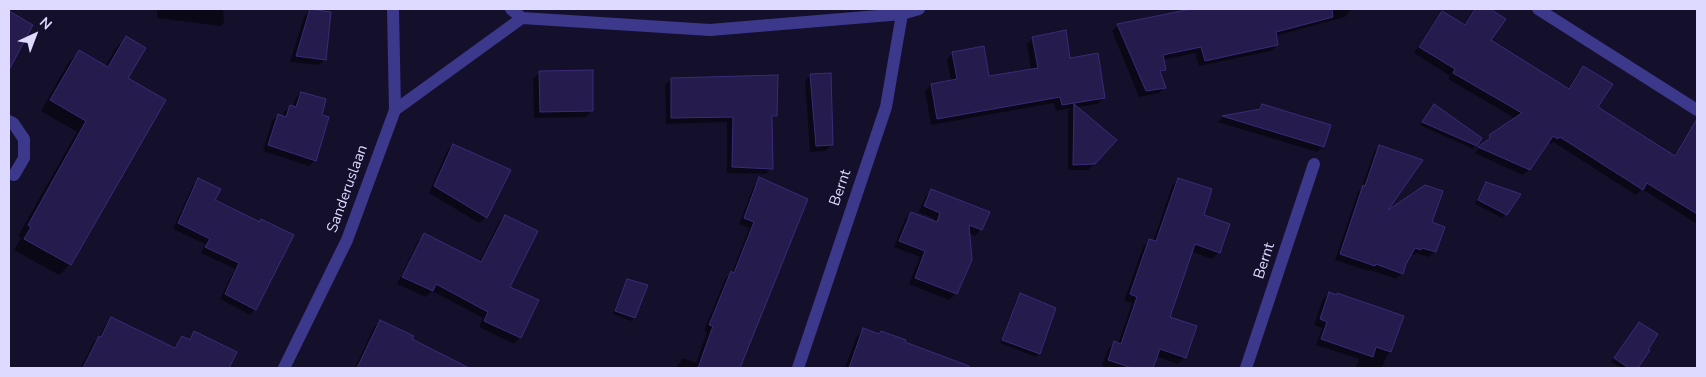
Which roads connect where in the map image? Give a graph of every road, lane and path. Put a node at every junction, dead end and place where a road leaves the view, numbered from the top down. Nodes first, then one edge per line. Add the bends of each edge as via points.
1 (393, 9) edge
2 (511, 9) edge
3 (919, 9) edge
4 (1538, 9) edge
5 (902, 14) junction
6 (522, 18) junction
7 (395, 110) junction
8 (1697, 110) edge
9 (9, 121) edge
10 (1314, 164) dead end
11 (14, 175) dead end
12 (284, 368) edge
13 (798, 368) edge
14 (1246, 368) edge

1 - 7 street, Sanderuslaan
2 - 6 street
3 - 5 street
4 - 8 street
5 - 6 street via 710,30
5 - 13 street, Bernt via 886,108
6 - 7 street
7 - 12 street, Sanderuslaan via 347,240
9 - 11 street via 24,139 24,158
10 - 14 street, Bernt

